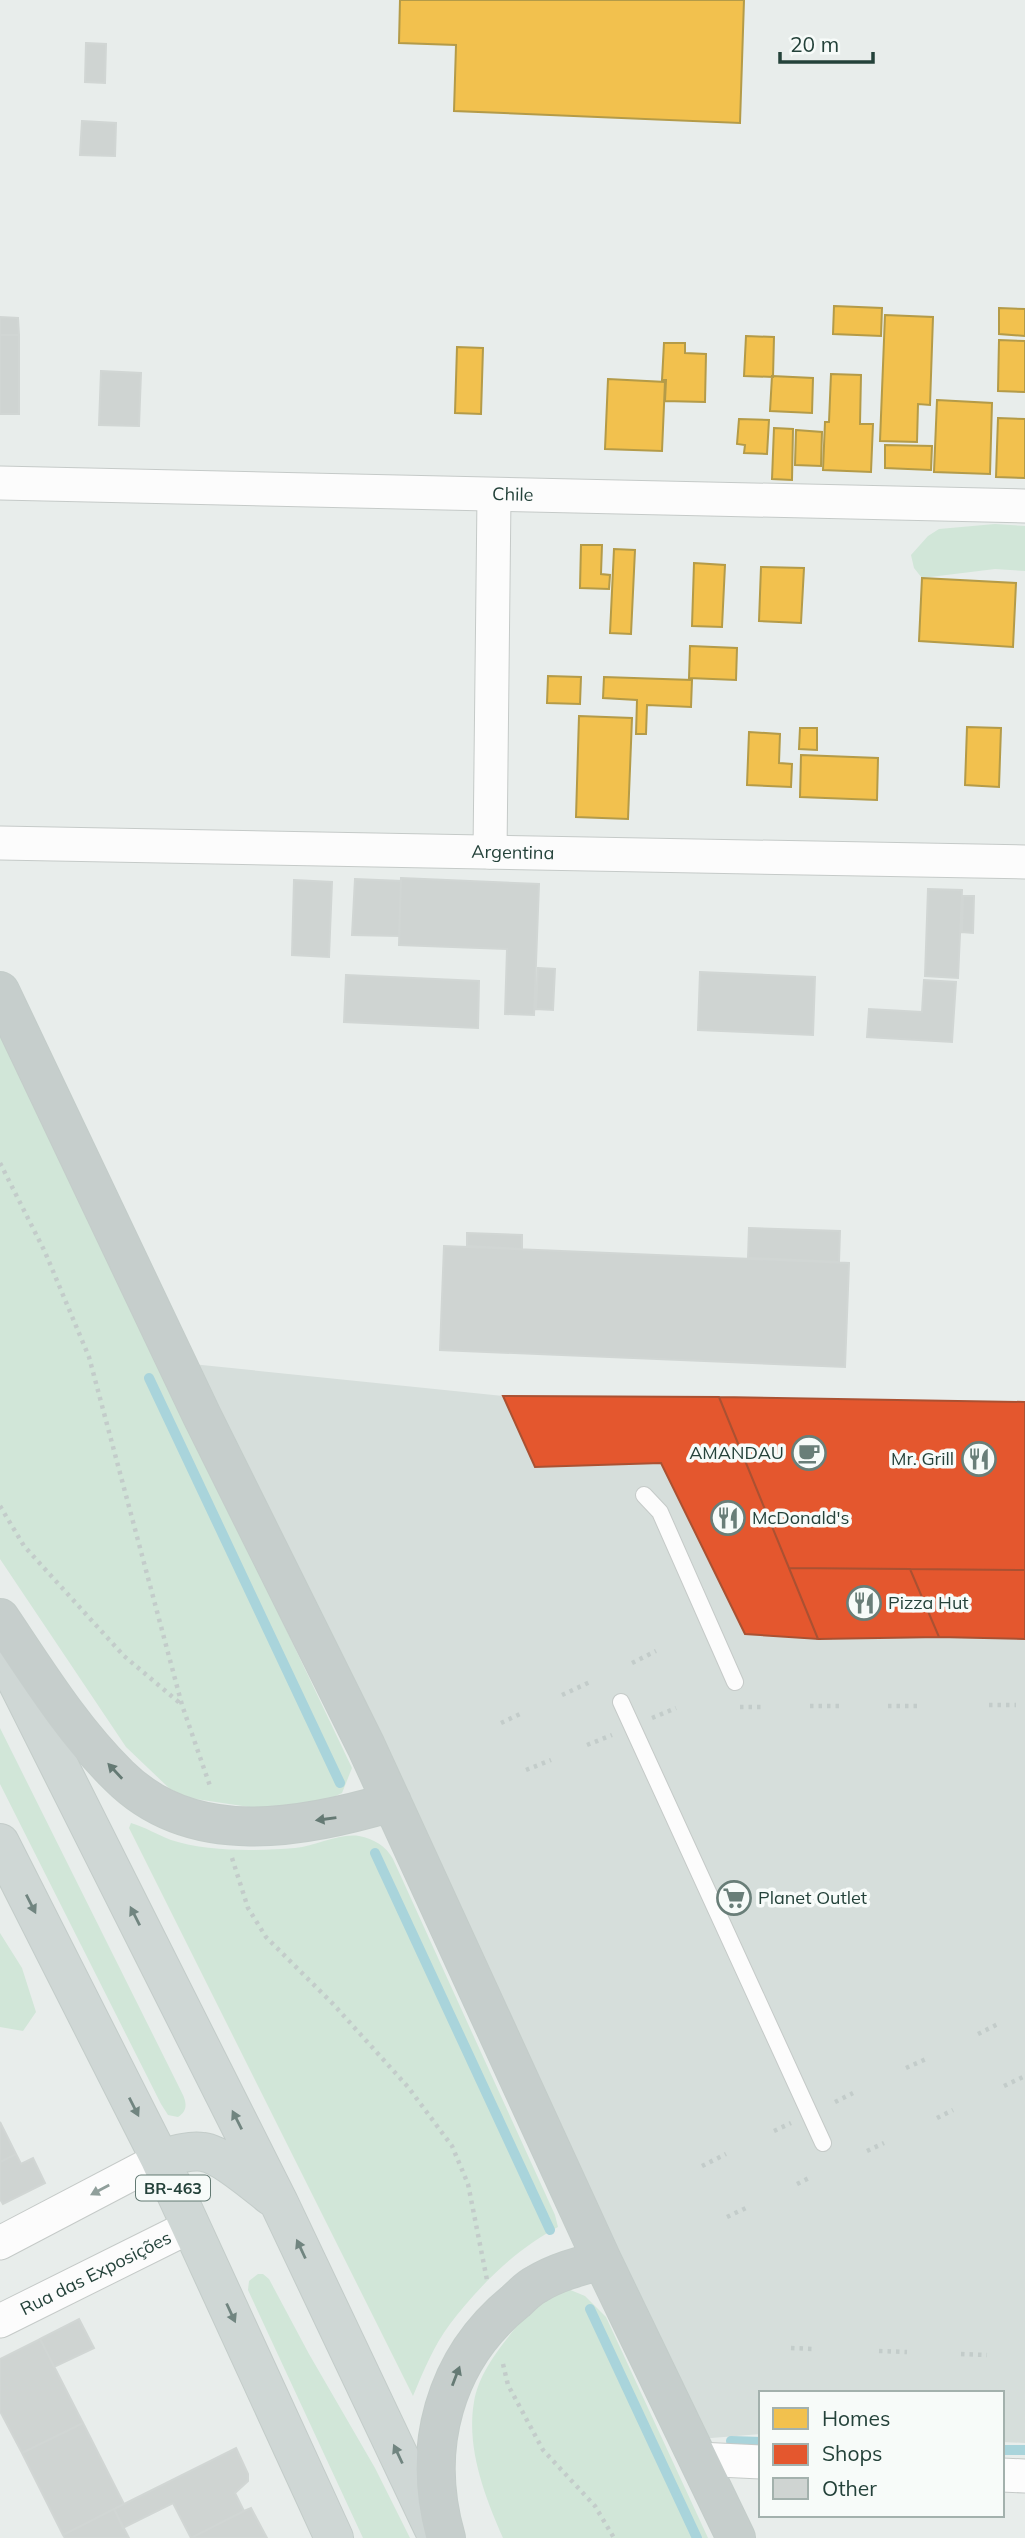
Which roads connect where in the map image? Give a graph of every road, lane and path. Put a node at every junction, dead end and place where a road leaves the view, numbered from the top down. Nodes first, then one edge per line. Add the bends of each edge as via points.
1 (0, 483) edge
2 (494, 496) junction
3 (1025, 506) edge
4 (0, 843) edge
5 (491, 852) junction
6 (1025, 862) edge
7 (0, 991) edge
8 (0, 1163) edge
9 (644, 1495) dead end
10 (0, 1506) edge
11 (0, 1618) edge
12 (0, 1648) edge
13 (656, 1651) dead end
14 (632, 1663) dead end
15 (590, 1682) dead end
16 (735, 1682) dead end
17 (562, 1695) dead end
18 (621, 1702) dead end
19 (182, 1705) junction
20 (989, 1705) dead end
21 (1016, 1705) dead end
22 (810, 1706) dead end
23 (844, 1706) dead end
24 (888, 1706) dead end
25 (920, 1706) dead end
26 (727, 1707) dead end
27 (764, 1707) dead end
28 (676, 1708) dead end
29 (522, 1713) dead end
30 (652, 1718) dead end
31 (501, 1723) dead end
32 (616, 1733) dead end
33 (587, 1745) dead end
34 (551, 1760) dead end
35 (526, 1770) dead end
36 (392, 1802) junction
37 (224, 1825) junction
38 (0, 1843) edge
39 (236, 1872) dead end
40 (998, 2024) dead end
41 (978, 2034) dead end
42 (926, 2059) dead end
43 (906, 2068) dead end
44 (1025, 2076) edge
45 (1004, 2086) dead end
46 (853, 2093) dead end
47 (835, 2102) dead end
48 (953, 2110) dead end
49 (937, 2118) dead end
50 (792, 2123) dead end
51 (774, 2131) dead end
52 (823, 2143) dead end
53 (884, 2143) dead end
54 (867, 2151) dead end
55 (726, 2154) dead end
56 (160, 2159) junction
57 (702, 2166) dead end
58 (811, 2178) dead end
59 (797, 2184) dead end
60 (279, 2203) junction
61 (750, 2206) dead end
62 (727, 2217) dead end
63 (191, 2225) junction
64 (0, 2243) edge
65 (602, 2260) junction
66 (486, 2274) dead end
67 (0, 2321) edge
68 (792, 2348) dead end
69 (814, 2349) dead end
70 (879, 2351) dead end
71 (907, 2352) dead end
72 (961, 2354) dead end
73 (987, 2355) dead end
74 (508, 2385) dead end
75 (698, 2459) junction
76 (759, 2462) edge
77 (1004, 2475) edge
78 (1025, 2476) edge
79 (334, 2538) edge
80 (438, 2538) edge
81 (446, 2538) edge
82 (614, 2538) edge
83 (736, 2538) edge

1 - 2 street, Chile
2 - 3 street, Chile
2 - 5 street
4 - 5 street, Argentina
5 - 6 street, Argentina
7 - 36 highway
8 - 19 path via 45,1252 89,1357
9 - 16 lane via 660,1512
10 - 19 path via 24,1546 124,1656
37 -> 11 highway via 188,1818 153,1802 120,1777 64,1713
60 -> 12 main road
13 - 14 path
15 - 17 path
18 - 52 lane
19 - 37 path
20 - 21 path
22 - 23 path
24 - 25 path
26 - 27 path
28 - 30 path
29 - 31 path
32 - 33 path
34 - 35 path
36 -> 37 highway via 339,1817 272,1827
36 - 65 highway
38 -> 56 main road, BR-463
39 - 66 path via 247,1908 266,1937 408,2087 452,2146 468,2183
40 - 41 path
42 - 43 path
44 - 45 path
46 - 47 path
48 - 49 path
50 - 51 path
53 - 54 path
55 - 57 path
56 - 60 main road via 206,2152 243,2173
56 - 63 main road, BR-463
56 -> 64 street
58 - 59 path
80 -> 60 main road
61 - 62 path
63 - 67 street, Rua das Exposições
63 -> 79 main road, BR-463
65 - 75 highway
81 -> 65 highway via 435,2471 440,2416 460,2364 493,2319 536,2284 572,2267
68 - 69 path
70 - 71 path
72 - 73 path
74 - 82 path via 543,2450 595,2506
75 - 76 street
75 - 83 highway
77 - 78 street

